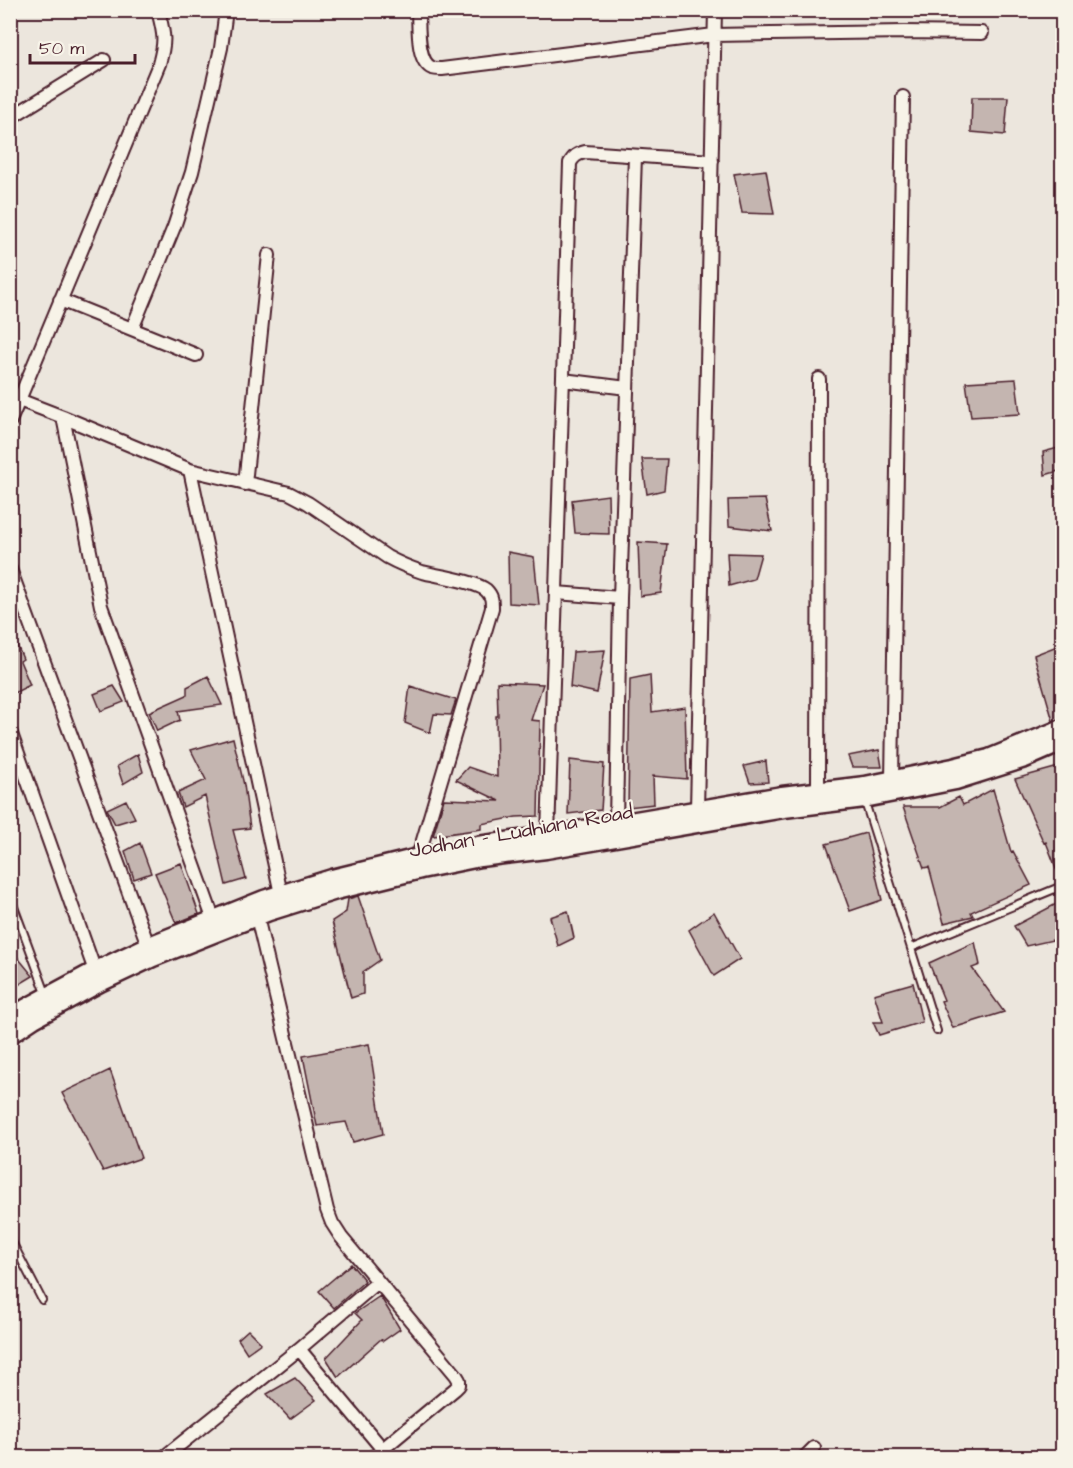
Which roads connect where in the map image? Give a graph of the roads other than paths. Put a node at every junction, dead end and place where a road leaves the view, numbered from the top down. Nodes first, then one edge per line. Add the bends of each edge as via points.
1 (158, 10) edge
2 (226, 10) edge
3 (418, 10) edge
4 (715, 10) edge
5 (982, 33) dead end
6 (714, 35) junction
7 (104, 60) dead end
8 (903, 97) dead end
9 (10, 118) edge
10 (635, 156) junction
11 (712, 161) junction
12 (269, 255) dead end
13 (60, 300) junction
14 (132, 329) junction
15 (196, 355) dead end
16 (819, 379) dead end
17 (563, 380) junction
18 (627, 387) junction
19 (15, 398) edge
20 (63, 417) junction
21 (10, 421) edge
22 (190, 470) junction
23 (245, 484) junction
24 (10, 569) edge
25 (555, 592) junction
26 (620, 598) junction
27 (1062, 728) edge
28 (10, 731) edge
29 (1062, 743) edge
30 (892, 780) junction
31 (818, 790) junction
32 (864, 799) junction
33 (697, 809) junction
34 (616, 823) junction
35 (548, 835) junction
36 (418, 857) junction
37 (1062, 886) edge
38 (281, 894) junction
39 (10, 896) edge
40 (257, 917) junction
41 (213, 918) junction
42 (148, 945) junction
43 (911, 948) junction
44 (95, 970) junction
45 (47, 996) junction
46 (10, 1018) edge
47 (937, 1031) dead end
48 (10, 1035) edge
49 (10, 1238) edge
50 (378, 1282) junction
51 (42, 1300) dead end
52 (299, 1349) junction
53 (814, 1448) dead end
54 (386, 1453) edge
55 (163, 1458) edge
56 (372, 1458) edge
57 (804, 1458) edge

1 - 13 street via 164,32 159,64
2 - 14 street via 192,172
3 - 6 street via 424,62 431,68 442,69
4 - 6 street
5 - 6 street
6 - 11 street
7 - 9 street
8 - 30 street
10 - 11 street
10 - 17 street via 585,152 578,153 570,163
10 - 18 street
11 - 33 street
12 - 23 street
13 - 14 street
13 - 19 street
14 - 15 street
16 - 31 street
17 - 18 street
17 - 25 street
18 - 26 street
19 - 20 street
19 - 21 street
20 - 22 street
20 - 41 street via 101,606
22 - 23 street
22 - 38 street
23 - 36 street via 298,497 397,562 479,586 492,599
24 - 42 street
25 - 26 street
25 - 35 street
26 - 34 street
27 - 30 street, Jodhan - Ludhiana Road via 988,758
28 - 44 street
29 - 32 street, Jodhan - Ludhiana Road via 956,781
30 - 31 street, Jodhan - Ludhiana Road
31 - 33 street, Jodhan - Ludhiana Road
32 - 40 street, Jodhan - Ludhiana Road via 480,858 336,891
32 - 43 lane
33 - 34 street, Jodhan - Ludhiana Road
34 - 35 street, Jodhan - Ludhiana Road
35 - 36 street, Jodhan - Ludhiana Road
36 - 38 street, Jodhan - Ludhiana Road
37 - 43 lane
38 - 41 street, Jodhan - Ludhiana Road
39 - 45 lane
40 - 48 street, Jodhan - Ludhiana Road via 100,983
40 - 50 street via 327,1210 341,1237
41 - 42 street, Jodhan - Ludhiana Road
42 - 44 street, Jodhan - Ludhiana Road
43 - 47 lane
44 - 45 street, Jodhan - Ludhiana Road
45 - 46 street, Jodhan - Ludhiana Road
49 - 51 lane
50 - 52 street
50 - 54 street via 459,1380 459,1385
52 - 54 street
52 - 55 street
53 - 57 street
54 - 56 street

